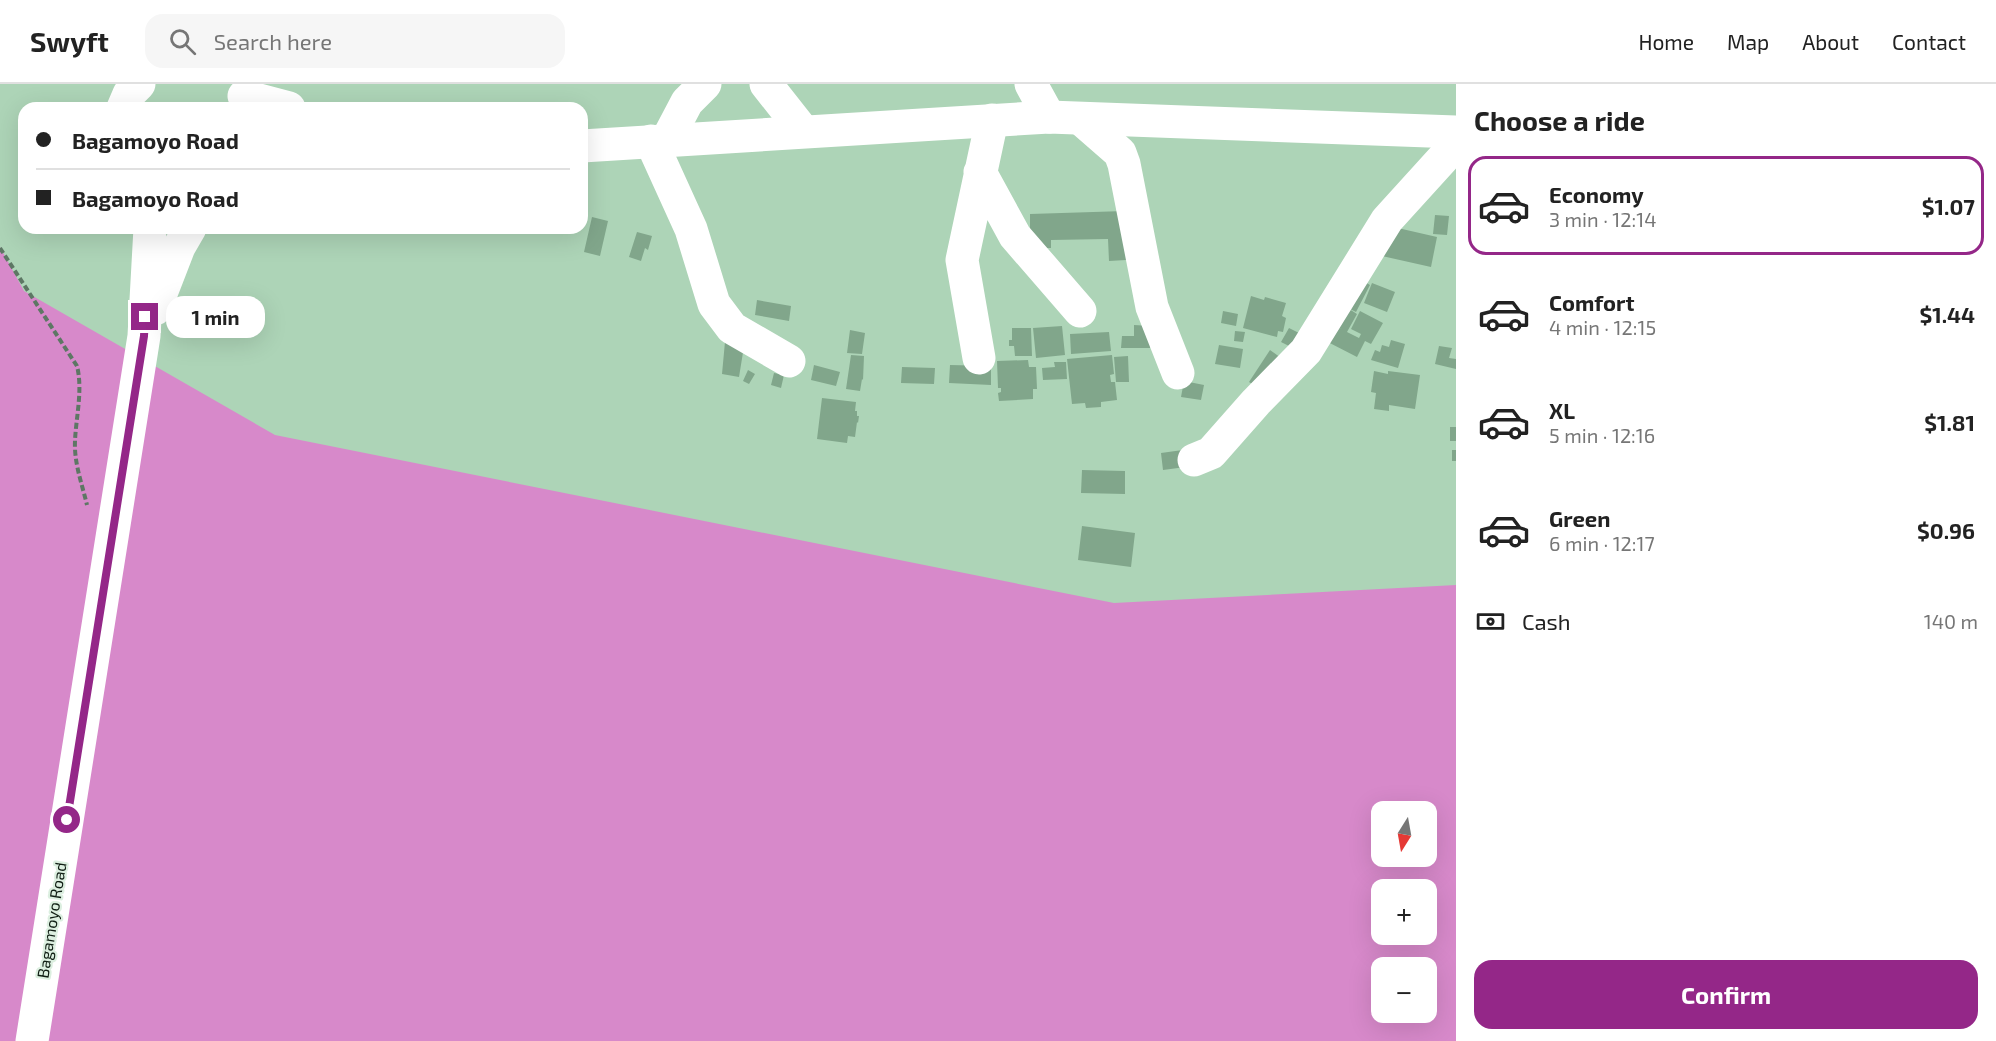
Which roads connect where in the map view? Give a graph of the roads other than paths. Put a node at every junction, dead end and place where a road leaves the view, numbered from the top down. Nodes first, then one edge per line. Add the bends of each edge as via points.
1 (139, 84) edge
2 (705, 84) edge
3 (766, 84) edge
4 (1032, 84) edge
5 (241, 92) edge
6 (126, 102) edge
7 (271, 102) edge
8 (1049, 117) junction
9 (1081, 119) junction
10 (992, 120) junction
11 (803, 131) junction
12 (1456, 132) edge
13 (659, 141) junction
14 (1456, 144) edge
15 (588, 146) edge
16 (980, 172) junction
17 (150, 234) edge
18 (187, 234) edge
19 (1080, 311) dead end
20 (144, 336) junction
21 (979, 358) dead end
22 (789, 361) dead end
23 (1178, 374) dead end
24 (1194, 460) dead end
25 (32, 1041) edge

1 - 6 main road
2 - 13 main road
3 - 11 main road
4 - 8 main road
5 - 7 main road
8 - 9 main road
8 - 10 main road
9 - 12 main road
9 - 23 main road via 1120,153 1152,308
10 - 11 main road
10 - 16 main road
11 - 13 main road
13 - 15 main road
13 - 22 main road via 718,310 732,328
14 - 24 main road via 1387,220 1306,351 1211,453
16 - 19 main road via 1015,236
16 - 21 main road via 962,260
17 - 20 main road, Bagamoyo Road
18 - 20 main road, Bagamoyo Road
20 - 25 main road, Bagamoyo Road

